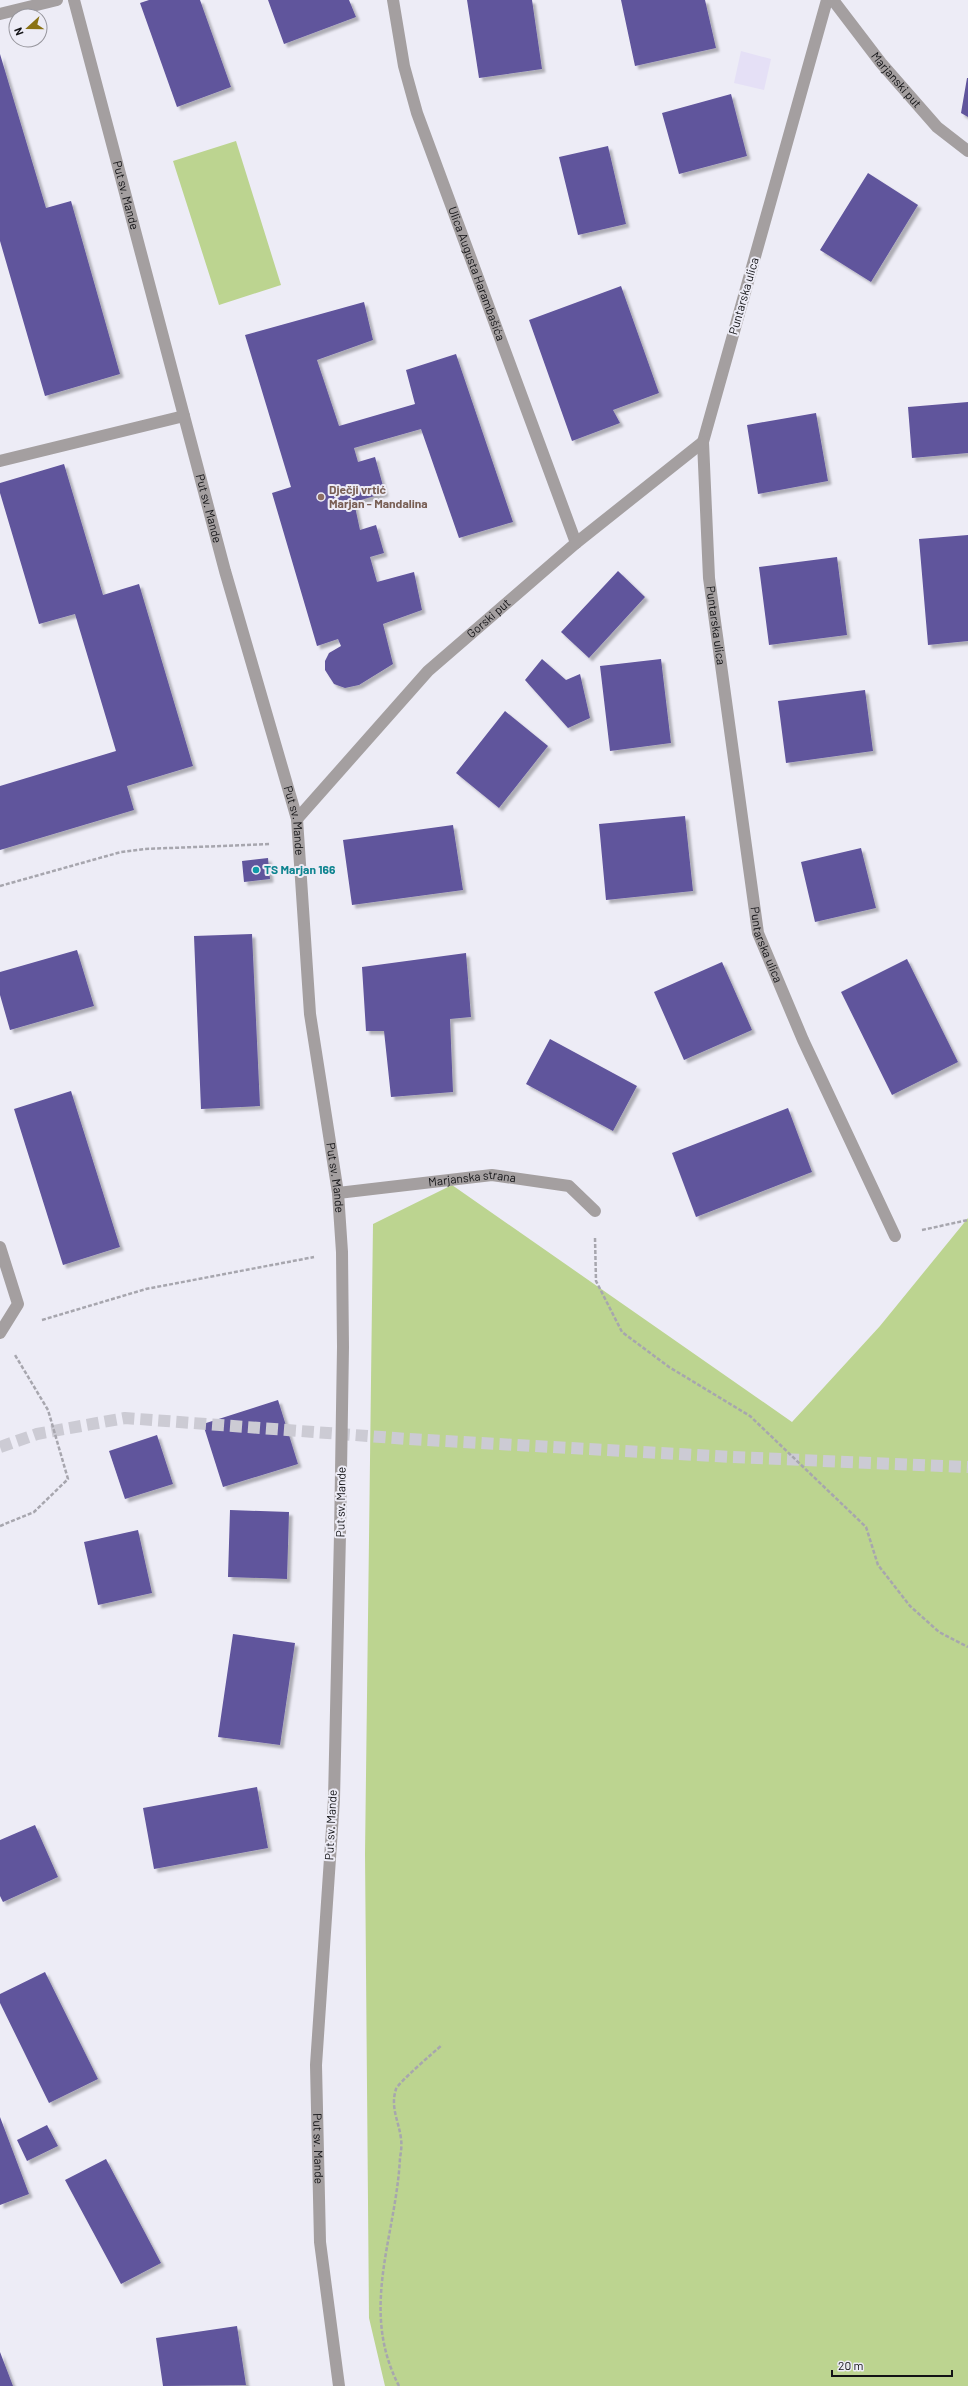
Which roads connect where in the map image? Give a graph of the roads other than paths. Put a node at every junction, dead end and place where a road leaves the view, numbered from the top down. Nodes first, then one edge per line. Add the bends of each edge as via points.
1 (57, 0) edge
2 (74, 0) edge
3 (393, 0) edge
4 (827, 0) edge
5 (832, 0) edge
6 (0, 14) edge
7 (968, 151) edge
8 (184, 416) junction
9 (703, 442) junction
10 (0, 461) edge
11 (576, 543) junction
12 (297, 819) junction
13 (338, 1193) junction
14 (595, 1211) road end
15 (895, 1236) road end
16 (0, 1247) edge
17 (1, 1333) edge
18 (339, 2386) edge

1 - 6 street
2 - 8 street, Put sv. Mande
3 - 11 street, Ulica Augusta Harambašića via 404,66 417,113
4 - 9 street, Puntarska ulica
5 - 7 street, Marjanski put via 881,63 937,127
8 - 10 street
8 - 12 street, Put sv. Mande
9 - 11 street, Gorski put
9 - 15 street, Puntarska ulica via 709,578 758,933 803,1040
11 - 12 street, Gorski put via 428,671
12 - 13 street, Put sv. Mande via 310,1014
13 - 14 street, Marjanska strana via 492,1175 569,1186
13 - 18 street, Put sv. Mande via 342,1252 341,1511 334,1798 316,2065 320,2242
16 - 17 street via 18,1304

